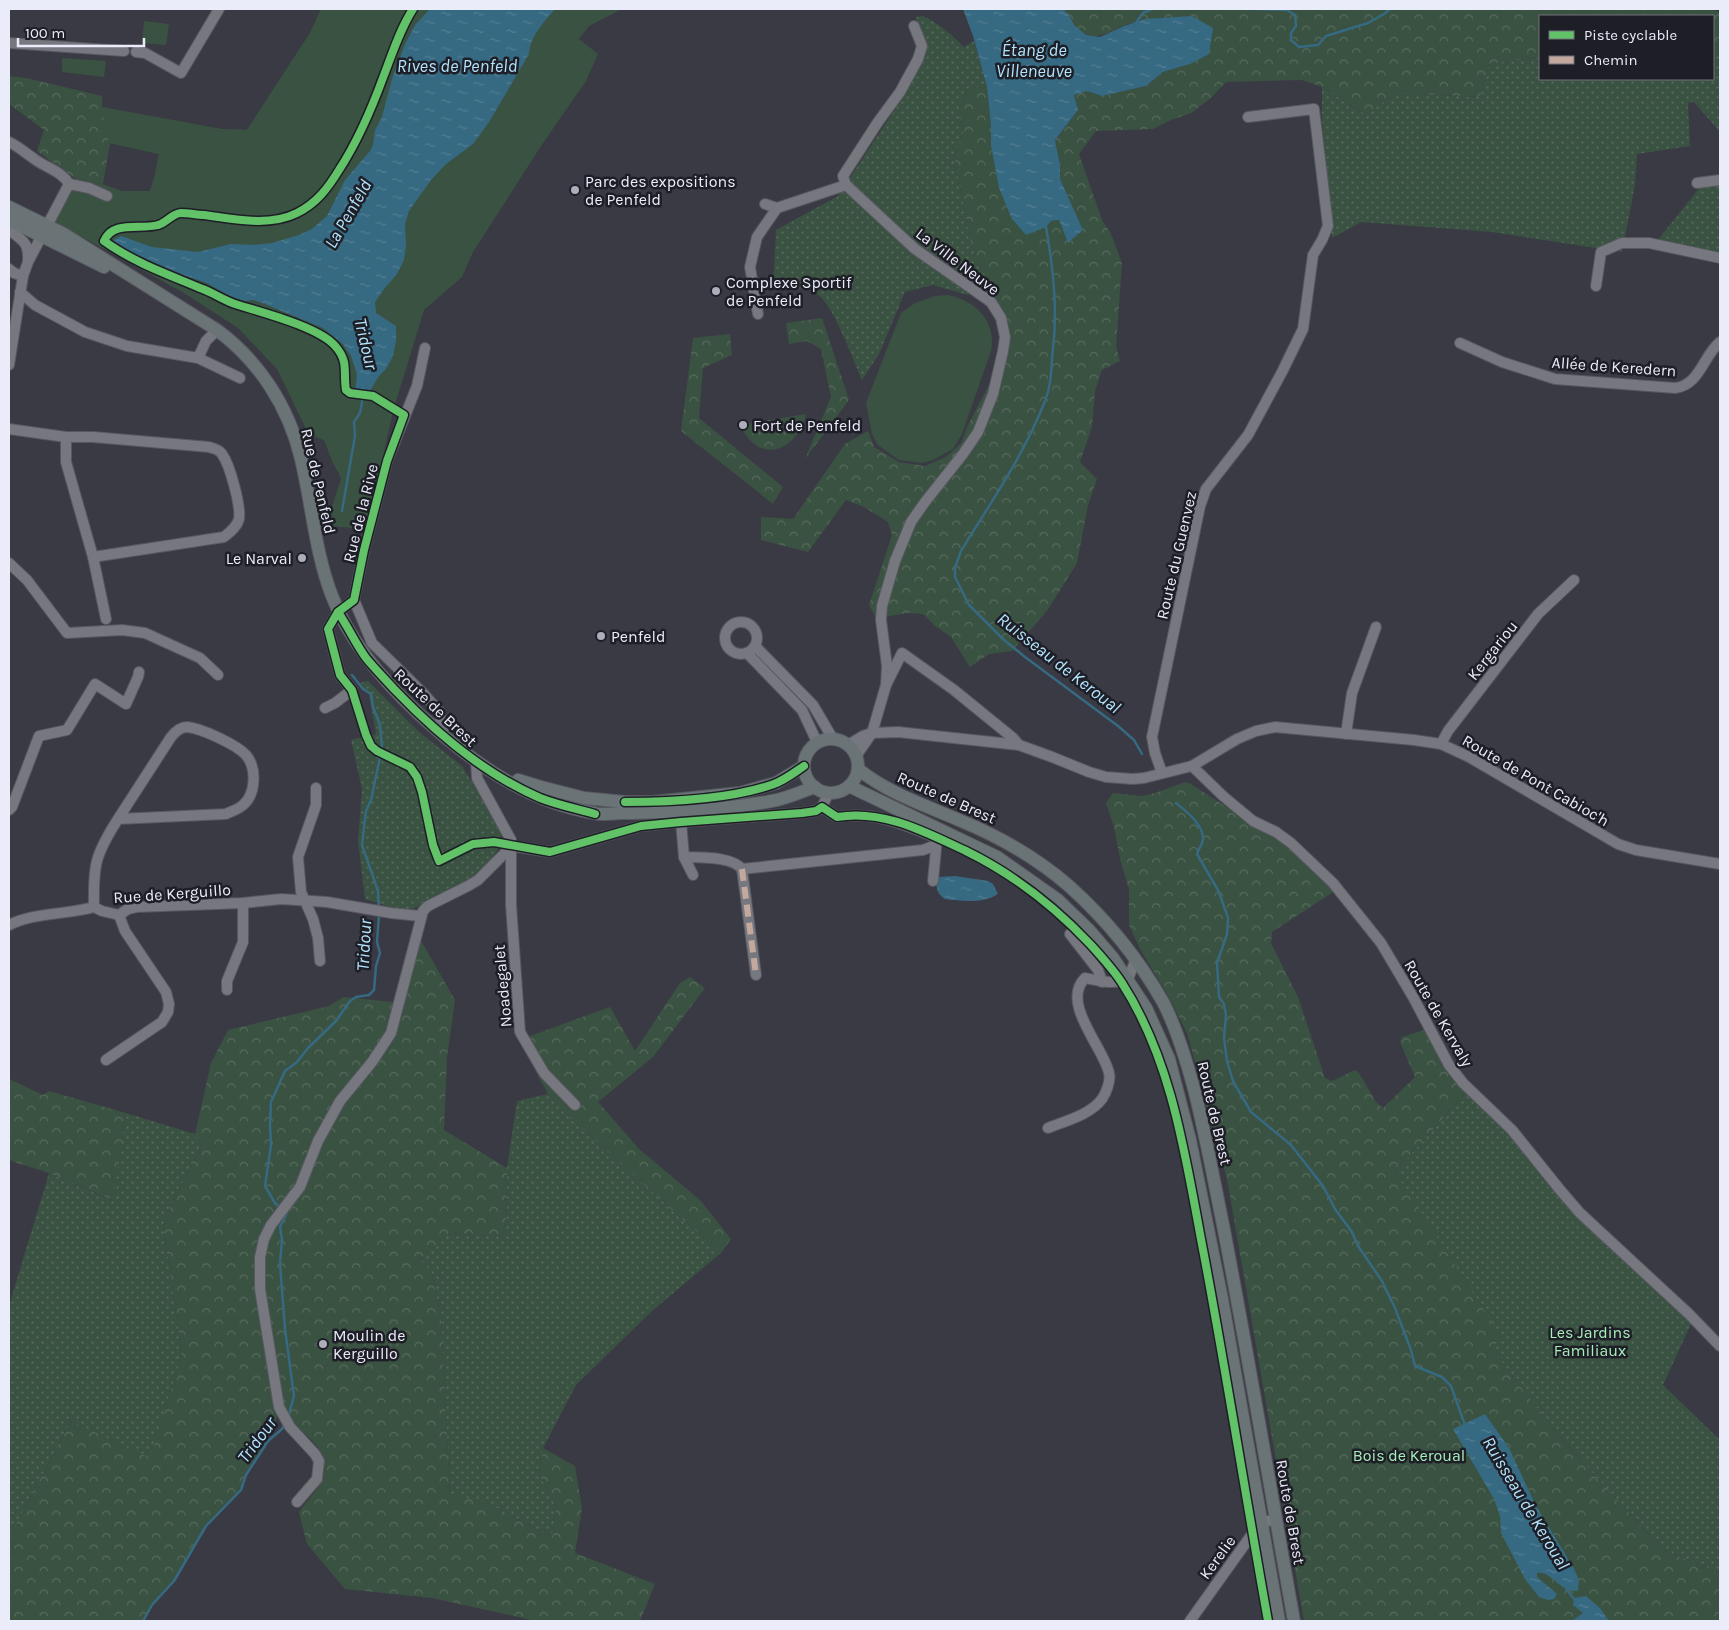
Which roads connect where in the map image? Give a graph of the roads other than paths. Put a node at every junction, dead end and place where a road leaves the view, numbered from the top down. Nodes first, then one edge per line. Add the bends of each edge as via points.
1 (219, 9) edge
2 (914, 26) dead end
3 (9, 43) edge
4 (124, 51) dead end
5 (136, 52) dead end
6 (1248, 117) dead end
7 (9, 142) edge
8 (1720, 180) edge
9 (1697, 183) dead end
10 (69, 184) junction
11 (846, 185) junction
12 (107, 196) dead end
13 (765, 204) dead end
14 (9, 207) edge
15 (776, 208) junction
16 (9, 220) edge
17 (9, 230) edge
18 (45, 231) junction
19 (1720, 258) edge
20 (28, 262) junction
21 (9, 269) edge
22 (23, 276) junction
23 (1596, 286) dead end
24 (20, 292) junction
25 (758, 314) dead end
26 (217, 330) junction
27 (1720, 342) edge
28 (1460, 343) dead end
29 (425, 348) dead end
30 (198, 358) junction
31 (9, 365) edge
32 (240, 378) dead end
33 (9, 429) edge
34 (66, 437) junction
35 (93, 557) junction
36 (9, 564) edge
37 (1574, 580) dead end
38 (354, 600) junction
39 (338, 612) junction
40 (106, 619) dead end
41 (1376, 627) dead end
42 (138, 672) dead end
43 (218, 675) dead end
44 (886, 685) junction
45 (325, 708) dead end
46 (872, 733) junction
47 (1346, 734) junction
48 (444, 737) junction
49 (833, 739) junction
50 (817, 742) junction
51 (848, 744) junction
52 (1441, 744) junction
53 (1019, 745) junction
54 (476, 762) junction
55 (857, 763) junction
56 (804, 766) junction
57 (1192, 766) junction
58 (488, 769) junction
59 (1162, 773) junction
60 (849, 786) junction
61 (815, 787) junction
62 (316, 788) dead end
63 (829, 792) junction
64 (822, 807) junction
65 (9, 810) edge
66 (118, 819) junction
67 (681, 822) junction
68 (936, 845) junction
69 (512, 846) junction
70 (684, 857) junction
71 (1720, 864) edge
72 (742, 868) junction
73 (693, 875) dead end
74 (933, 881) dead end
75 (304, 901) junction
76 (243, 903) junction
77 (94, 907) junction
78 (119, 915) junction
79 (420, 916) junction
80 (9, 925) edge
81 (1070, 934) dead end
82 (1136, 959) junction
83 (320, 961) dead end
84 (756, 975) dead end
85 (1128, 979) junction
86 (1102, 982) junction
87 (226, 990) dead end
88 (106, 1060) dead end
89 (576, 1105) dead end
90 (1048, 1128) dead end
91 (1720, 1346) edge
92 (297, 1502) dead end
93 (1276, 1519) junction
94 (1260, 1523) junction
95 (1190, 1621) edge
96 (1279, 1621) edge
97 (1294, 1621) edge

1 - 5 street via 181,73 145,53
2 - 11 street via 922,46 918,59 900,92 843,176
3 - 4 street
6 - 59 street, Route du Guenvez via 1314,109 1328,226 1313,255 1303,329 1248,435 1206,489 1200,506 1152,737
7 - 10 street via 64,177
8 - 9 street
10 - 12 street
10 - 18 street
11 - 15 street
11 - 44 street, La Ville Neuve via 915,249 992,302 1001,318 1004,337 992,394 978,432 911,522 895,561 882,606
13 - 15 street
14 - 18 main road
15 - 25 street via 757,237 750,267
16 - 18 main road
17 - 20 street via 26,244
18 - 20 street
18 - 26 main road, Rue de Penfeld
19 - 23 street via 1649,243 1622,243 1601,252
20 - 22 street
21 - 22 street
22 - 24 street
24 - 30 street via 34,305 85,332 127,346
24 - 31 street
26 - 30 street via 206,341
26 - 39 main road, Rue de Penfeld via 255,364 294,433 322,567
27 - 28 street, Allée de Keredern via 1693,380 1675,388 1555,379 1502,362
29 - 38 street, Rue de la Rive via 417,386 386,460
30 - 32 street
33 - 34 street
34 - 35 street via 66,462
34 - 35 street via 218,450 229,471 239,510 235,528 224,537
35 - 40 street
36 - 43 street via 27,580 67,633 122,630 145,633 200,658
37 - 52 street, Kergariou via 1538,614
38 - 39 street
38 - 48 street via 372,643 439,711
39 - 45 street via 328,629 340,675 352,690
39 - 48 main road, Route de Brest via 366,658
41 - 47 street via 1352,693
42 - 65 street via 126,704 95,684 67,730 40,736
44 - 46 street
44 - 53 street via 902,653 954,690
46 - 51 street, Route de Pont Cabioc'h
46 - 53 street, Route de Pont Cabioc'h via 898,732
46 - 55 street
47 - 52 street, Route de Pont Cabioc'h
47 - 57 street, Route de Pont Cabioc'h via 1275,727 1236,739
48 - 54 main road, Route de Brest
49 - 50 main road
49 - 50 street via 813,705 751,649 802,710
49 - 51 main road
50 - 56 main road via 810,748
51 - 55 main road
52 - 71 street, Route de Pont Cabioc'h via 1469,756 1618,844
53 - 59 street, Route de Pont Cabioc'h via 1106,777 1133,778
54 - 58 main road, Route de Brest
54 - 69 street via 477,778
55 - 60 main road via 855,778
55 - 82 main road, Route de Brest via 892,791 1002,840 1030,857 1100,916
56 - 58 main road, Route de Brest via 776,783 740,793 653,802 584,798
56 - 61 main road via 809,781
57 - 59 street, Route de Pont Cabioc'h
57 - 91 street, Route de Kervaly via 1253,821 1291,843 1333,883 1381,944 1462,1083 1517,1135 1580,1213
58 - 61 main road, Route de Brest via 541,798 595,814 712,809 778,800
60 - 63 main road
60 - 85 main road, Route de Brest via 997,857 1023,874 1058,900 1089,930
61 - 63 main road
62 - 75 street via 316,806 298,857
63 - 64 street
64 - 67 street via 802,812
64 - 68 street via 837,817 855,814 906,825 937,838
66 - 66 street via 226,814 235,810 244,804 254,781 248,757 239,748 195,729 185,727 177,730
66 - 77 street via 96,859
67 - 69 street via 641,826 550,852
67 - 70 street
68 - 72 street via 923,850
68 - 74 street
69 - 79 street via 478,880 428,906
69 - 89 street, Noadegalet via 510,905 520,1032 544,1073
70 - 72 street via 729,861 738,863
70 - 73 street
72 - 84 street
75 - 76 street, Rue de Kerguillo via 282,899
75 - 79 street, Rue de Kerguillo
75 - 83 street via 314,919
76 - 78 street, Rue de Kerguillo via 136,907
76 - 87 street via 243,942
77 - 78 street, Rue de Kerguillo
77 - 80 street, Rue de Kerguillo via 38,916
78 - 88 street via 125,931 166,992 169,1004 162,1022
79 - 92 street via 391,1033 340,1101 318,1142 300,1187 271,1225 260,1258 260,1289 279,1407 290,1427 318,1461 317,1479
81 - 86 street via 1098,970
82 - 85 street
82 - 93 main road, Route de Brest via 1163,1003 1184,1053 1204,1128
85 - 86 street
85 - 94 main road, Route de Brest via 1146,1008 1169,1059 1190,1140 1222,1298
86 - 90 street via 1085,978 1078,985 1077,993 1081,1015 1110,1074 1108,1086 1101,1099 1085,1113
93 - 94 street
93 - 97 main road, Route de Brest
94 - 95 street, Kerelie
94 - 96 main road, Route de Brest

